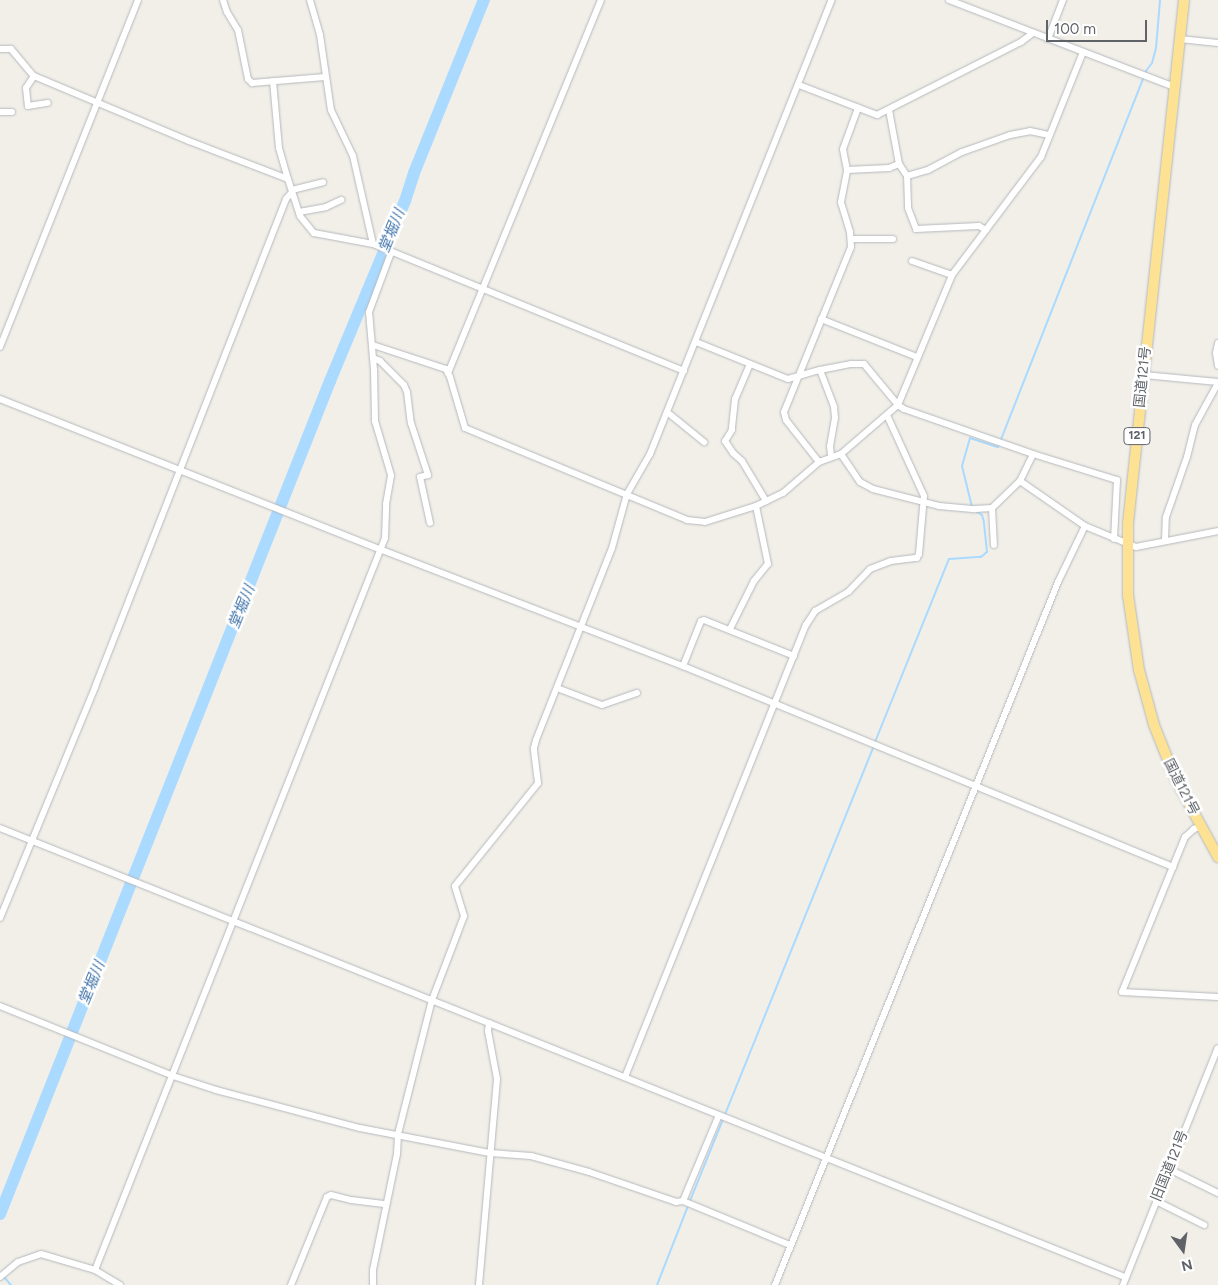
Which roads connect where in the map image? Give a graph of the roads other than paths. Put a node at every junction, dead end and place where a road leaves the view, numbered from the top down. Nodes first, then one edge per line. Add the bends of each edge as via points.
1 (138, 0) edge
2 (223, 0) edge
3 (312, 0) edge
4 (601, 0) edge
5 (832, 0) edge
6 (949, 0) edge
7 (1063, 0) edge
8 (1184, 0) edge
9 (1033, 33) junction
10 (1048, 38) junction
11 (1180, 39) junction
12 (1218, 43) edge
13 (0, 49) edge
14 (1083, 52) junction
15 (34, 76) junction
16 (325, 77) junction
17 (273, 81) junction
18 (798, 86) junction
19 (1175, 87) junction
20 (48, 103) dead end
21 (97, 103) junction
22 (858, 108) junction
23 (889, 110) junction
24 (0, 112) edge
25 (12, 112) dead end
26 (1049, 135) junction
27 (899, 164) junction
28 (847, 170) junction
29 (906, 176) junction
30 (288, 179) junction
31 (323, 182) dead end
32 (292, 191) junction
33 (342, 200) dead end
34 (299, 212) junction
35 (986, 230) junction
36 (851, 239) junction
37 (893, 240) dead end
38 (373, 244) junction
39 (391, 253) junction
40 (912, 261) dead end
41 (952, 275) junction
42 (482, 287) junction
43 (821, 319) junction
44 (696, 342) junction
45 (1218, 343) edge
46 (372, 345) junction
47 (0, 347) edge
48 (373, 358) junction
49 (917, 358) junction
50 (750, 364) junction
51 (1218, 366) edge
52 (820, 370) junction
53 (684, 371) junction
54 (448, 373) junction
55 (1144, 375) junction
56 (797, 378) junction
57 (1218, 382) edge
58 (0, 398) edge
59 (898, 405) junction
60 (668, 412) junction
61 (887, 414) junction
62 (704, 442) dead end
63 (841, 454) junction
64 (1033, 454) junction
65 (831, 456) junction
66 (819, 462) junction
67 (179, 468) junction
68 (1020, 481) junction
69 (628, 494) junction
70 (766, 501) junction
71 (923, 503) junction
72 (756, 506) junction
73 (992, 508) junction
74 (430, 523) dead end
75 (1085, 526) junction
76 (1218, 531) edge
77 (1114, 539) junction
78 (1165, 540) junction
79 (1127, 544) junction
80 (994, 545) dead end
81 (382, 550) junction
82 (580, 628) junction
83 (730, 629) junction
84 (794, 656) junction
85 (683, 666) junction
86 (556, 688) junction
87 (637, 693) dead end
88 (775, 704) junction
89 (976, 786) junction
90 (1201, 826) junction
91 (0, 828) edge
92 (31, 840) junction
93 (1218, 856) edge
94 (1173, 867) junction
95 (0, 918) edge
96 (233, 921) junction
97 (1218, 997) edge
98 (432, 1000) junction
99 (0, 1006) edge
100 (489, 1023) junction
101 (1218, 1048) edge
102 (173, 1076) junction
103 (625, 1077) junction
104 (720, 1115) junction
105 (398, 1134) junction
106 (490, 1153) junction
107 (826, 1157) junction
108 (1169, 1169) junction
109 (1218, 1193) edge
110 (1156, 1201) junction
111 (686, 1203) junction
112 (386, 1204) junction
113 (1204, 1225) dead end
114 (790, 1245) junction
115 (95, 1270) junction
116 (0, 1277) edge
117 (1126, 1277) junction
118 (120, 1285) edge
119 (291, 1285) edge
120 (373, 1285) edge
121 (479, 1285) edge
122 (775, 1285) edge
123 (1123, 1285) edge

1 - 21 street
2 - 17 street via 238,30 248,79 252,83
3 - 16 street
4 - 42 street
5 - 18 street
6 - 9 street
7 - 10 street
8 - 11 highway, 国道121号 / 121
9 - 10 street
9 - 23 street
10 - 14 street
11 - 12 street
11 - 19 highway, 国道121号 / 121
13 - 15 street via 11,49
14 - 19 street
14 - 26 street
15 - 20 street via 26,88 28,106
15 - 21 street
16 - 17 street
16 - 38 street via 331,110 352,156
17 - 30 street via 279,148
18 - 22 street
18 - 44 street
19 - 55 highway, 国道121号 / 121
21 - 30 street
21 - 47 street
22 - 23 street via 877,115
22 - 28 street via 844,149
23 - 27 street
24 - 25 street
26 - 29 street via 1030,132 1010,135
26 - 35 street via 1036,163
27 - 28 street via 889,168
27 - 29 street
28 - 36 street via 841,202
29 - 35 street via 908,208 916,229 979,226
30 - 32 street
31 - 32 street
32 - 34 street
32 - 67 street via 286,199
33 - 34 street
34 - 38 street via 314,233
35 - 41 street
36 - 37 street
36 - 43 street via 850,250
38 - 39 street
39 - 42 street
39 - 46 street via 369,312
40 - 41 street
41 - 49 street
42 - 53 street
42 - 54 street
43 - 49 street
43 - 56 street
44 - 50 street
44 - 53 street
45 - 51 street
46 - 48 street
46 - 54 street via 441,367
48 - 74 street via 405,386 411,423 428,475 420,477
48 - 81 street via 375,421 391,475 386,504 386,538
49 - 59 street
50 - 56 street via 786,378
50 - 70 street via 735,398 732,430 725,441 742,461
52 - 56 street
52 - 59 street via 864,364
52 - 65 street via 834,407
53 - 60 street
54 - 69 street via 465,428
55 - 57 street
55 - 79 highway, 国道121号 / 121
56 - 66 street via 785,408 786,420
57 - 78 street via 1195,425 1166,517
58 - 67 street
59 - 61 street
59 - 64 street
60 - 62 street
60 - 69 street
61 - 63 street
61 - 71 street via 924,496
63 - 65 street
63 - 71 street via 860,482
64 - 68 street
64 - 77 street via 1117,480
65 - 66 street
66 - 70 street via 782,493
67 - 81 street
67 - 92 street via 95,687
68 - 73 street
68 - 75 street
69 - 72 street via 695,521 715,519
69 - 82 street via 612,548
70 - 72 street
71 - 73 street via 953,508
71 - 84 street via 916,558 892,561 870,569 849,591 815,611
72 - 83 street via 768,564 754,582
73 - 80 street
75 - 77 street
75 - 89 street via 1058,582
76 - 78 street
77 - 79 street
78 - 79 street via 1136,547
79 - 90 highway, 国道121号 / 121 via 1129,614 1141,678 1166,758
81 - 82 street
81 - 96 street
82 - 85 street
82 - 86 street
83 - 84 street
83 - 85 street via 701,621
84 - 88 street
85 - 88 street
86 - 87 street via 602,705
86 - 98 street via 534,748 538,783 456,886 464,916
88 - 89 street
88 - 103 street
89 - 94 street
89 - 107 street
90 - 93 highway, 国道121号 / 121
90 - 94 street via 1188,832
91 - 92 street
92 - 95 street
92 - 96 street
94 - 97 street via 1122,992
96 - 98 street
96 - 102 street
98 - 100 street
98 - 105 street
99 - 102 street
100 - 103 street
100 - 106 street via 497,1079
101 - 108 street, 旧国道121号
102 - 105 street via 360,1128
102 - 115 street
103 - 104 street
104 - 107 street
104 - 111 street
105 - 106 street
105 - 112 street
106 - 111 street via 531,1156
106 - 121 street
107 - 114 street
107 - 117 street
108 - 109 street
108 - 110 street, 旧国道121号
110 - 113 street
110 - 117 street, 旧国道121号
111 - 114 street
112 - 119 street via 331,1195 326,1197
112 - 120 street
114 - 122 street
115 - 116 street via 36,1254 18,1262
115 - 118 street
117 - 123 street, 旧国道121号

